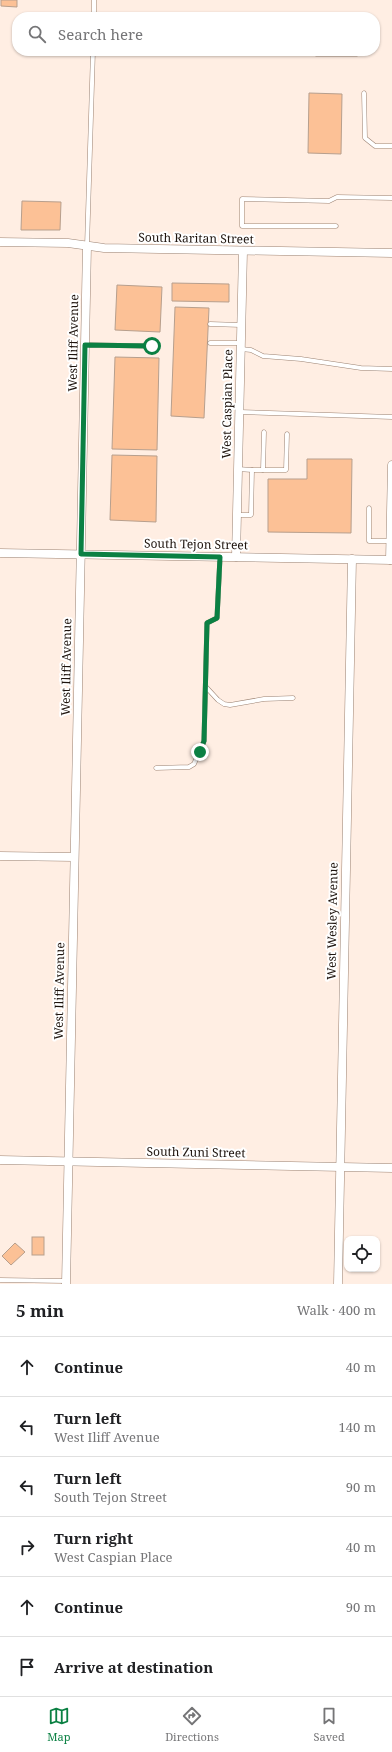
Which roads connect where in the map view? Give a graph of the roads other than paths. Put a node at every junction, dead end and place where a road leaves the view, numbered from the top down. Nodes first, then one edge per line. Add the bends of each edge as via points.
1 (94, 0) edge
2 (94, 12) edge
3 (93, 56) edge
4 (364, 93) dead end
5 (392, 146) edge
6 (392, 198) edge
7 (336, 226) dead end
8 (0, 242) edge
9 (87, 246) junction
10 (243, 251) junction
11 (392, 253) edge
12 (210, 324) dead end
13 (241, 325) junction
14 (210, 343) dead end
15 (85, 345) junction
16 (152, 346) dead end
17 (240, 346) junction
18 (392, 369) edge
19 (239, 412) junction
20 (392, 417) edge
21 (264, 432) dead end
22 (287, 434) dead end
23 (392, 465) edge
24 (238, 470) junction
25 (252, 470) junction
26 (264, 470) junction
27 (392, 487) edge
28 (369, 508) dead end
29 (237, 514) junction
30 (390, 541) junction
31 (0, 553) edge
32 (81, 554) junction
33 (220, 557) junction
34 (236, 557) junction
35 (352, 560) junction
36 (391, 560) edge
37 (206, 686) junction
38 (293, 698) dead end
39 (156, 768) dead end
40 (0, 856) edge
41 (74, 857) junction
42 (0, 1160) edge
43 (68, 1161) junction
44 (340, 1167) junction
45 (392, 1168) edge
46 (0, 1280) edge
47 (66, 1283) edge
48 (338, 1284) edge

1 - 2 lane
3 - 9 lane, West Iliff Avenue
4 - 5 lane via 365,138 375,146
6 - 7 lane via 337,197 329,201 242,200 242,226
8 - 9 street, South Raritan Street via 68,243
9 - 10 street, South Raritan Street
9 - 15 street, West Iliff Avenue
10 - 11 street, South Raritan Street
10 - 13 street, West Caspian Place
12 - 13 lane
13 - 17 street, West Caspian Place
14 - 17 lane
15 - 16 lane
15 - 32 street, West Iliff Avenue
17 - 18 lane via 263,356 361,368
17 - 19 street, West Caspian Place
19 - 20 lane
19 - 24 street, West Caspian Place
21 - 26 lane
22 - 26 lane via 286,470
23 - 27 street
24 - 25 lane
24 - 29 street, West Caspian Place
25 - 26 lane
25 - 29 lane via 251,515
27 - 30 street
28 - 30 lane via 369,541
29 - 34 street, West Caspian Place
30 - 36 street
31 - 32 street, South Tejon Street
32 - 33 street, South Tejon Street
32 - 41 street, West Iliff Avenue
33 - 34 street, South Tejon Street
33 - 37 lane via 217,618 207,623
34 - 35 street, South Tejon Street
35 - 36 street, South Tejon Street
35 - 44 street, West Wesley Avenue
37 - 38 lane via 224,704
37 - 39 lane via 204,741 194,764 189,767
40 - 41 street
41 - 43 street, West Iliff Avenue
42 - 43 street, South Zuni Street
43 - 44 street, South Zuni Street
43 - 47 street, West Iliff Avenue
44 - 45 street, South Zuni Street
44 - 48 street, West Wesley Avenue
46 - 47 lane

